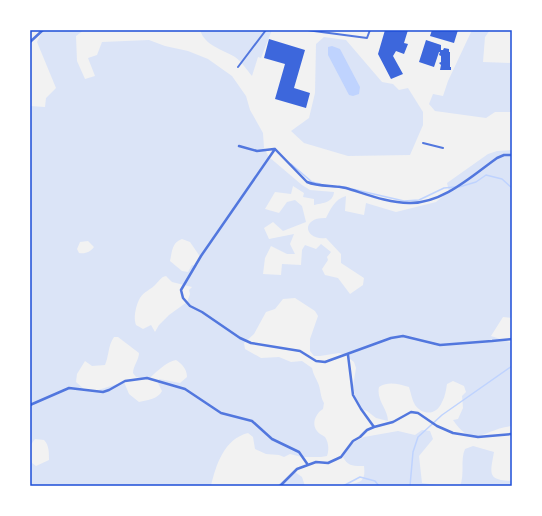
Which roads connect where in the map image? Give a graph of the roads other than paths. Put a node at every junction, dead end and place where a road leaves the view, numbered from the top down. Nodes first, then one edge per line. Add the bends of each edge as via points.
1 (43, 30) edge
2 (266, 30) edge
3 (308, 30) edge
4 (370, 30) edge
5 (315, 31) edge
6 (30, 42) edge
7 (238, 67) dead end
8 (423, 143) dead end
9 (239, 146) dead end
10 (443, 148) dead end
11 (275, 149) junction
12 (512, 155) edge
13 (512, 339) edge
14 (348, 354) junction
15 (30, 405) edge
16 (374, 427) junction
17 (512, 434) edge
18 (308, 465) junction
19 (280, 486) edge

1 - 6 street
2 - 7 street
3 - 5 street
4 - 5 street via 367,38
8 - 10 street
9 - 11 street via 257,151
11 - 12 street via 307,182 408,203 422,202 438,196 460,185 497,158
11 - 14 street via 201,256 182,290 183,298 190,306 251,343 300,351 316,362 325,362
13 - 14 street via 440,345 403,336
14 - 16 street via 353,395
15 - 18 street via 69,388 103,392 125,381 147,378 185,389 221,413 252,420 272,439 299,452
16 - 17 street via 393,422 411,412 418,413 453,434 478,437
16 - 18 street via 354,441 341,457 328,463 316,462
18 - 19 street via 297,469

